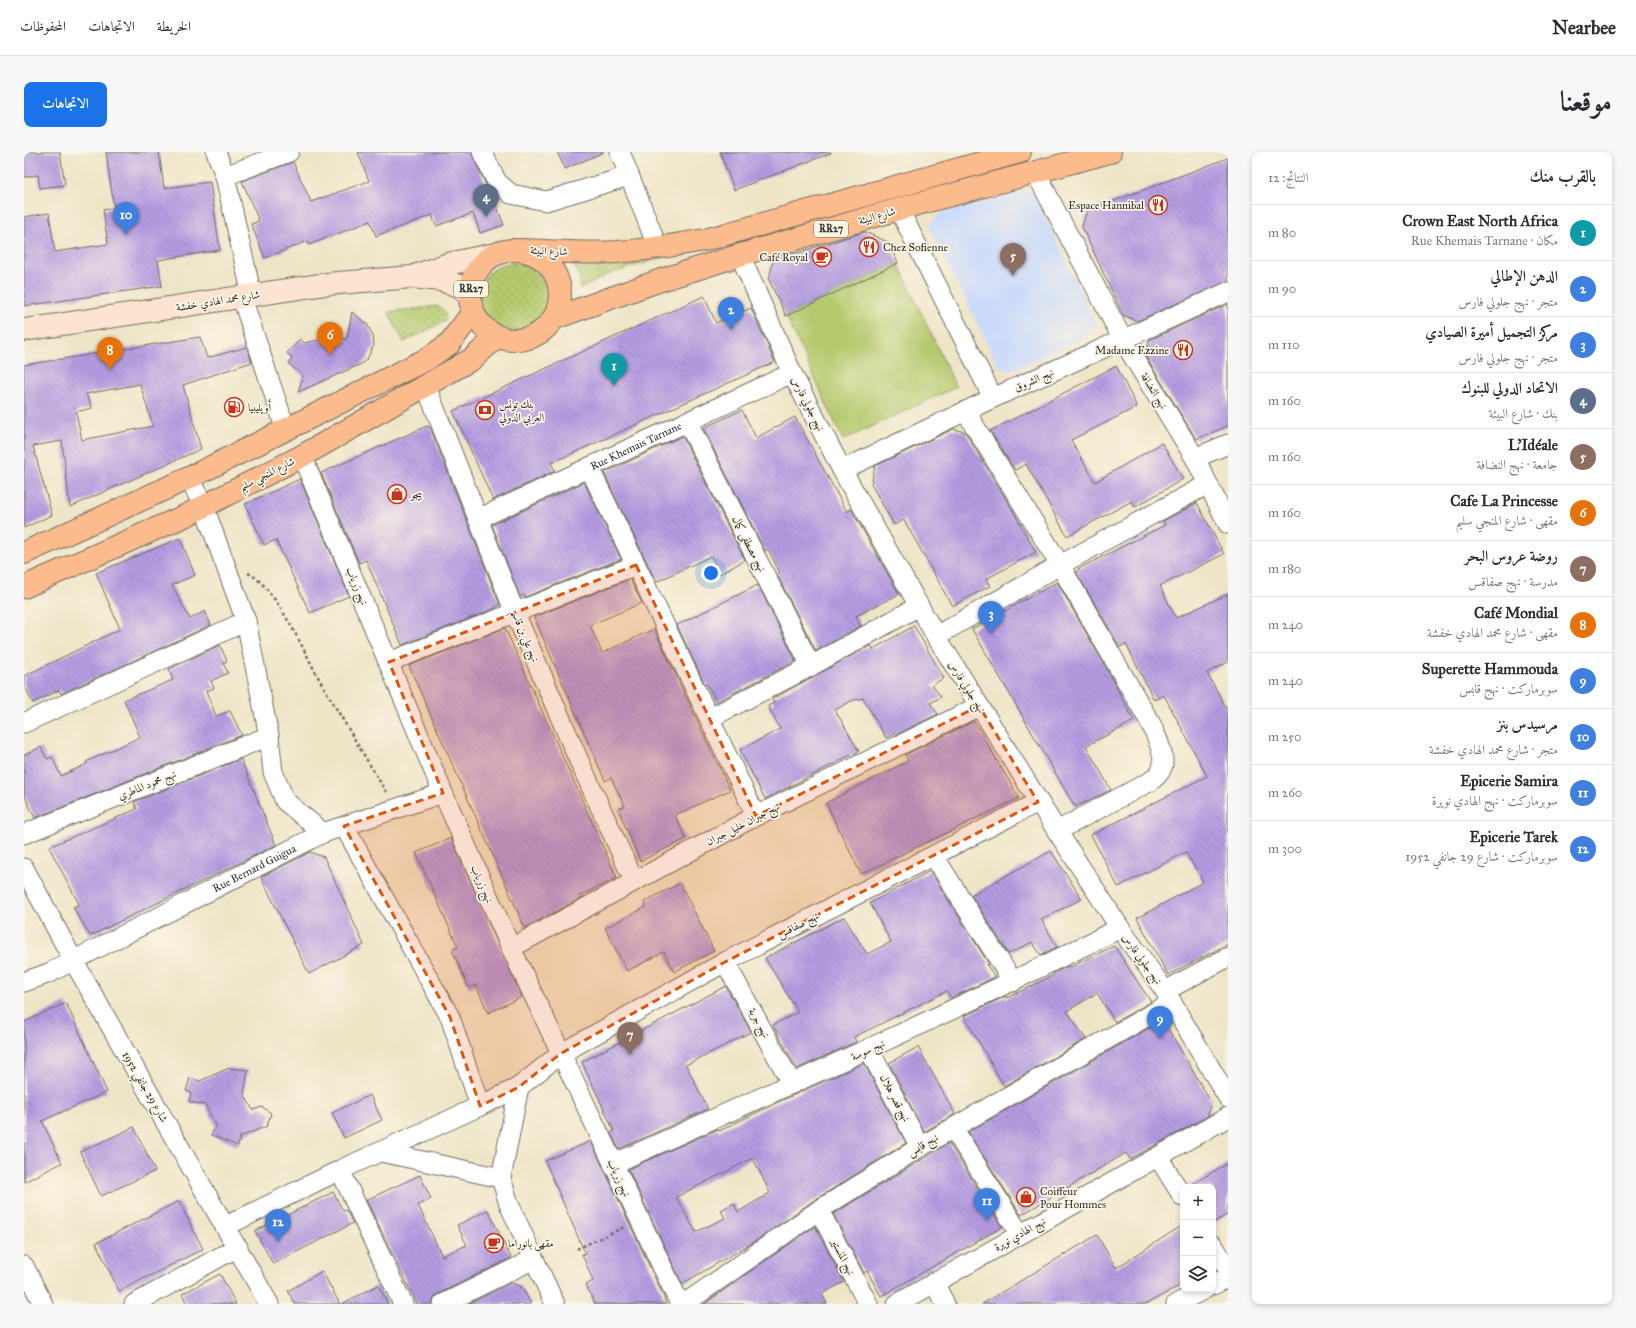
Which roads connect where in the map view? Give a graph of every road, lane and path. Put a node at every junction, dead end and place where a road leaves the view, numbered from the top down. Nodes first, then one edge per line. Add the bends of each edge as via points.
1 (216, 152) edge
2 (289, 152) edge
3 (482, 152) edge
4 (620, 152) edge
5 (1020, 152) edge
6 (1110, 152) edge
7 (1036, 173) junction
8 (225, 176) junction
9 (629, 176) junction
10 (899, 209) junction
11 (658, 248) junction
12 (522, 250) junction
13 (500, 253) junction
14 (740, 255) junction
15 (412, 277) junction
16 (1228, 292) edge
17 (247, 297) junction
18 (471, 305) junction
19 (555, 318) junction
20 (24, 330) edge
21 (497, 337) junction
22 (1123, 340) junction
23 (792, 373) junction
24 (426, 386) junction
25 (993, 398) junction
26 (966, 412) junction
27 (688, 422) junction
28 (286, 430) junction
29 (1228, 444) edge
30 (302, 456) junction
31 (1195, 458) junction
32 (589, 467) junction
33 (842, 470) junction
34 (189, 478) junction
35 (1208, 484) junction
36 (204, 507) junction
37 (478, 519) junction
38 (1228, 524) edge
39 (24, 553) edge
40 (225, 562) junction
41 (636, 565) junction
42 (1060, 565) junction
43 (24, 587) edge
44 (919, 606) junction
45 (515, 613) junction
46 (246, 621) junction
47 (936, 636) junction
48 (389, 662) junction
49 (811, 666) junction
50 (978, 706) junction
51 (710, 718) junction
52 (24, 723) edge
53 (269, 736) junction
54 (442, 793) junction
55 (1038, 802) junction
56 (396, 808) junction
57 (756, 816) junction
58 (344, 826) junction
59 (1057, 831) junction
60 (323, 833) junction
61 (24, 834) edge
62 (934, 856) junction
63 (24, 868) edge
64 (634, 881) junction
65 (1120, 928) junction
66 (511, 948) junction
67 (1228, 957) edge
68 (73, 960) junction
69 (725, 962) junction
70 (24, 982) edge
71 (1013, 982) junction
72 (1169, 996) junction
73 (869, 1049) junction
74 (560, 1054) junction
75 (792, 1084) junction
76 (519, 1087) junction
77 (1228, 1098) edge
78 (480, 1106) junction
79 (1228, 1117) edge
80 (953, 1128) junction
81 (920, 1146) junction
82 (381, 1152) junction
83 (1158, 1157) junction
84 (613, 1164) junction
85 (340, 1170) junction
86 (501, 1178) junction
87 (1180, 1192) edge
88 (819, 1210) junction
89 (640, 1221) junction
90 (226, 1226) junction
91 (1020, 1234) junction
92 (238, 1247) junction
93 (577, 1249) dead end
94 (1216, 1250) edge
95 (534, 1259) junction
96 (24, 1266) edge
97 (1228, 1269) edge
98 (1228, 1277) edge
99 (934, 1282) junction
100 (1216, 1283) edge
101 (1200, 1292) edge
102 (43, 1304) edge
103 (134, 1304) edge
104 (269, 1304) edge
105 (403, 1304) edge
106 (443, 1304) edge
107 (555, 1304) edge
108 (680, 1304) edge
109 (684, 1304) edge
110 (868, 1304) edge
111 (897, 1304) edge
112 (945, 1304) edge
113 (1176, 1304) edge

1 - 8 street
2 - 8 street
3 - 9 street via 497,182 511,194 546,201
4 - 9 street
5 - 11 main road, شارع البيئة / RR27 via 705,240
6 - 7 main road, شارع البيئة / RR27
7 - 10 main road, شارع البيئة / RR27
7 - 22 street, نهج النضافة
8 - 17 street
9 - 11 street
10 - 14 main road, شارع البيئة / RR27
10 - 25 street
11 - 12 main road, شارع البيئة / RR27 via 594,252
12 - 13 main road, RR27
12 - 19 main road, RR27 via 539,256 552,268 560,284 561,301
13 - 15 main road via 448,264
13 - 18 main road, RR27 via 487,260 477,270 471,284
14 - 19 main road, شارع البيئة / RR27
14 - 23 street, نهج جلولي فارس
15 - 17 main road, شارع محمد الهادي خفشة via 326,284
15 - 18 main road via 441,280 462,287
16 - 22 street, نهج الشروق
17 - 20 main road, شارع محمد الهادي خفشة
17 - 28 street
18 - 21 main road, RR27 via 479,322
18 - 28 main road via 449,344 427,359
19 - 21 main road, RR27 via 544,331 529,339 513,341
21 - 24 main road, شارع المنجي سليم via 472,359
22 - 25 street, نهج الشروق
22 - 31 street, نهج النضافة
23 - 27 street, Rue Khemais Tarnane
23 - 33 street, نهج جلولي فارس
24 - 30 main road, شارع المنجي سليم
24 - 37 street, نهج علي بن قاسم
25 - 26 street, نهج الشروق
26 - 33 street, نهج الشروق
26 - 42 street
27 - 32 street, Rue Khemais Tarnane
27 - 49 street, نهج مصطفى كمال
28 - 34 main road
29 - 31 street
30 - 36 main road, شارع المنجي سليم
30 - 48 street, نهج زرياب
31 - 35 street, نهج النضافة
32 - 37 street, Rue Khemais Tarnane
32 - 41 street
33 - 44 street, نهج جلولي فارس
34 - 36 street
34 - 39 main road
35 - 38 street, نهج النضافة
35 - 42 street
36 - 40 street
36 - 43 main road, شارع المنجي سليم
37 - 45 street, نهج علي بن قاسم
40 - 46 street
40 - 56 path via 254,576 275,599
41 - 45 street
41 - 51 street
42 - 47 street
42 - 59 street via 1152,726 1163,763 1151,781
44 - 47 street, نهج جلولي فارس
44 - 49 street
45 - 48 street
45 - 64 street, نهج علي بن قاسم
46 - 52 street
46 - 53 street
47 - 50 street, نهج جلولي فارس
48 - 54 street, نهج زرياب
49 - 51 street
50 - 55 street, نهج جلولي فارس
50 - 57 street, نهج جبران خليل جبران
51 - 57 street
53 - 60 street via 273,772 285,802
53 - 61 street, نهج محمود الماطري
54 - 56 street, Rue Bernard Guigua
54 - 66 street, نهج زرياب
55 - 59 street, نهج جلولي فارس
55 - 62 street, نهج صفاقس
56 - 58 street, Rue Bernard Guigua
57 - 64 street, نهج جبران خليل جبران
58 - 60 street, Rue Bernard Guigua
58 - 78 street via 450,1018
59 - 65 street, نهج جلولي فارس
60 - 68 street, Rue Bernard Guigua
62 - 69 street, نهج صفاقس
62 - 71 street
63 - 68 street, شارع 29 جانفي 1952
64 - 66 street, نهج جبران خليل جبران
65 - 71 street, نهج سوسة
65 - 72 street, نهج جلولي فارس
66 - 74 street, نهج زرياب
67 - 72 street, نهج قابس
68 - 70 street, Rue Bernard Guigua via 49,973
68 - 90 street, شارع 29 جانفي 1952
69 - 74 street, نهج صفاقس
69 - 75 street, نهج جربة
71 - 73 street, نهج سوسة
72 - 77 street, نهج جلولي فارس
72 - 80 street, نهج قابس
73 - 75 street, نهج سوسة
73 - 81 street, نهج قصر هلال
74 - 76 street, نهج صفاقس
74 - 84 street, نهج زرياب
75 - 84 street, نهج سوسة
76 - 78 street, نهج صفاقس
76 - 86 street
78 - 82 street, نهج صفاقس
79 - 83 street, نهج الهادي نويرة
80 - 81 street, نهج قابس
80 - 91 street
81 - 88 street, نهج قابس
82 - 85 street, نهج صفاقس
82 - 86 street
83 - 87 street
83 - 91 street, نهج الهادي نويرة
84 - 89 street, نهج زرياب
85 - 90 street, نهج صفاقس
85 - 105 street
86 - 95 street via 509,1204
88 - 109 street, نهج قابس
88 - 110 street, نهج المنستير
89 - 93 path
89 - 108 street, نهج زرياب
90 - 92 street, شارع 29 جانفي 1952
91 - 99 street, نهج الهادي نويرة
92 - 103 street
92 - 104 street, شارع 29 جانفي 1952
94 - 97 street
95 - 106 street
95 - 107 street
96 - 102 street
98 - 100 street
99 - 111 street, نهج الهادي نويرة
99 - 112 street
101 - 113 street

